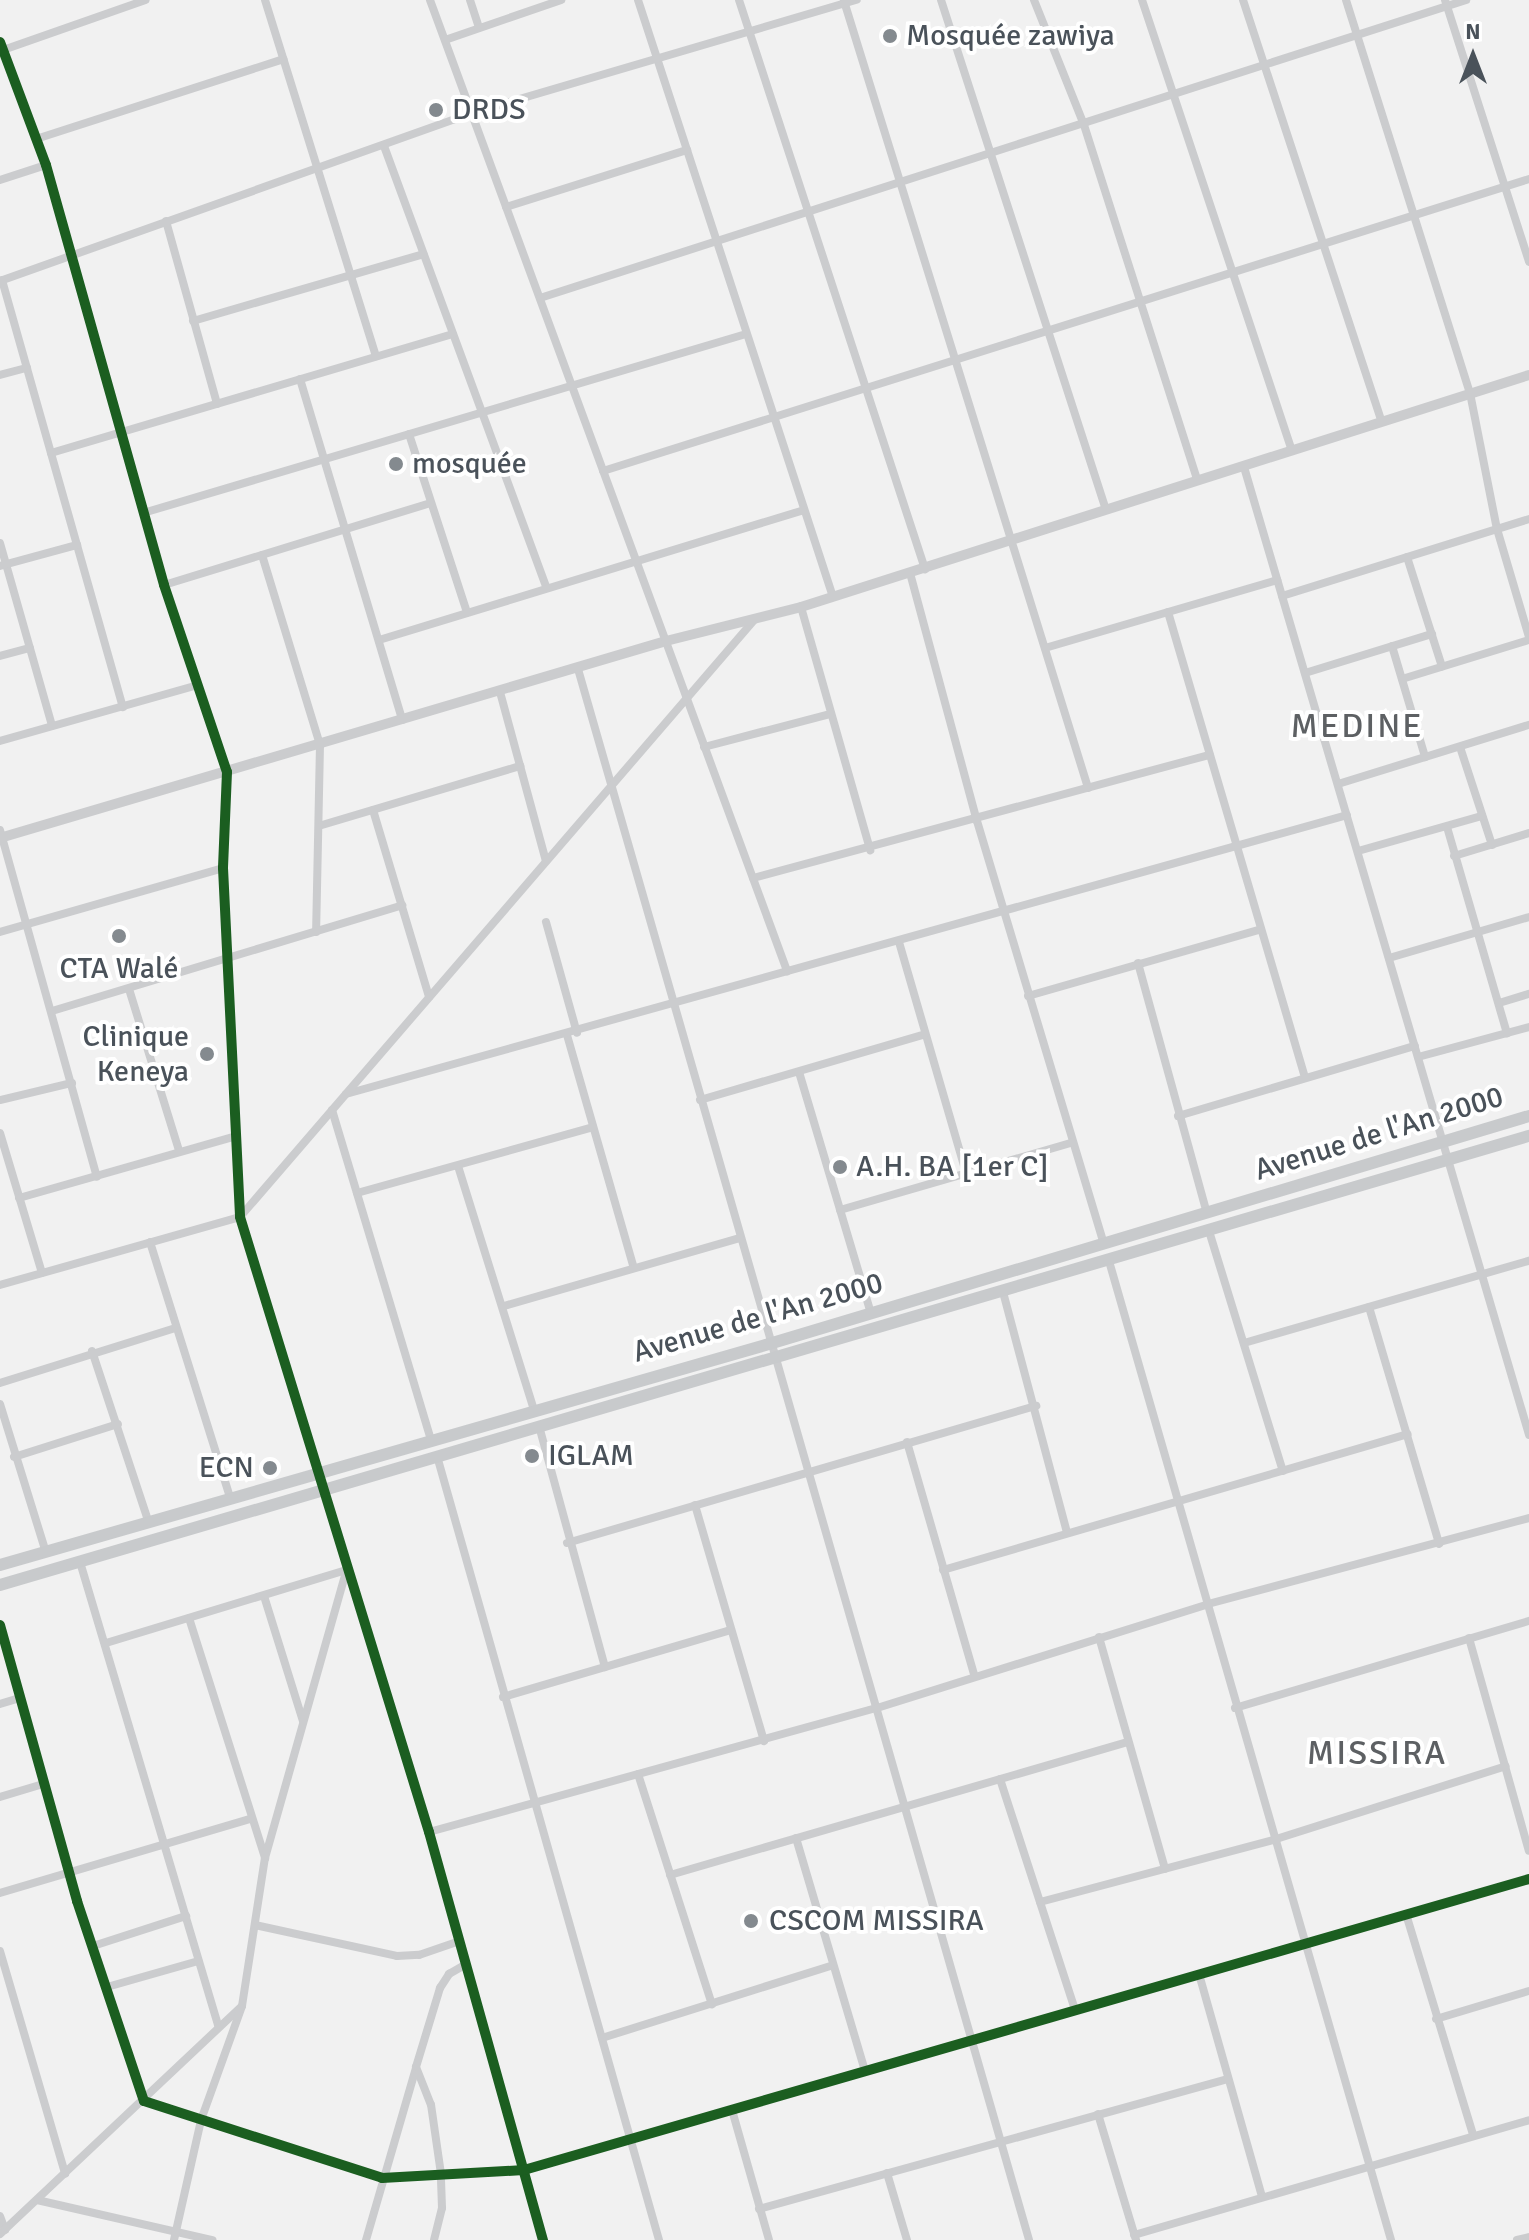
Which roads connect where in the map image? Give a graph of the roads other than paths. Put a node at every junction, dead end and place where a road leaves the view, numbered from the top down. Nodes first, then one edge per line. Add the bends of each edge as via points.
1 (146, 0) edge
2 (265, 0) edge
3 (430, 0) edge
4 (470, 0) edge
5 (561, 0) edge
6 (638, 0) edge
7 (739, 0) edge
8 (857, 0) edge
9 (941, 0) edge
10 (1034, 0) edge
11 (1142, 0) edge
12 (1243, 0) edge
13 (1346, 0) edge
14 (1466, 0) edge
15 (551, 2) edge
16 (845, 2) edge
17 (1446, 3) edge
18 (479, 28) junction
19 (749, 32) junction
20 (1358, 35) junction
21 (445, 40) junction
22 (2, 46) edge
23 (283, 59) junction
24 (658, 60) junction
25 (1263, 66) junction
26 (12, 74) junction
27 (0, 78) edge
28 (1172, 95) junction
29 (472, 113) junction
30 (1084, 125) junction
31 (36, 139) junction
32 (384, 146) junction
33 (687, 150) junction
34 (991, 154) junction
35 (46, 165) junction
36 (317, 168) junction
37 (1529, 179) edge
38 (0, 180) edge
39 (901, 183) junction
40 (1504, 187) junction
41 (506, 207) junction
42 (808, 213) junction
43 (1413, 215) junction
44 (166, 221) junction
45 (717, 242) junction
46 (1321, 245) junction
47 (72, 254) junction
48 (423, 254) junction
49 (1529, 262) edge
50 (1230, 274) junction
51 (350, 275) junction
52 (1, 280) edge
53 (540, 298) junction
54 (1138, 303) junction
55 (193, 321) junction
56 (1048, 332) junction
57 (453, 334) junction
58 (746, 334) junction
59 (376, 356) junction
60 (956, 361) junction
61 (27, 368) junction
62 (0, 375) edge
63 (1529, 375) edge
64 (300, 379) junction
65 (571, 383) junction
66 (865, 390) junction
67 (1470, 393) junction
68 (217, 404) junction
69 (482, 412) junction
70 (774, 419) junction
71 (1382, 422) junction
72 (119, 433) junction
73 (409, 434) junction
74 (1292, 451) junction
75 (51, 453) junction
76 (325, 459) junction
77 (1244, 467) junction
78 (603, 471) junction
79 (1197, 480) junction
80 (431, 503) junction
81 (803, 510) junction
82 (1106, 510) junction
83 (143, 513) junction
84 (1529, 519) edge
85 (345, 529) junction
86 (1497, 529) junction
87 (1013, 540) junction
88 (0, 543) edge
89 (77, 545) junction
90 (262, 555) junction
91 (1407, 557) junction
92 (635, 559) junction
93 (3, 565) edge
94 (925, 569) junction
95 (910, 573) junction
96 (1277, 580) junction
97 (164, 585) junction
98 (547, 588) junction
99 (1282, 596) junction
100 (833, 597) junction
101 (801, 607) junction
102 (1168, 612) junction
103 (467, 613) junction
104 (755, 619) junction
105 (1432, 634) junction
106 (1529, 639) edge
107 (379, 640) junction
108 (666, 641) junction
109 (1392, 646) junction
110 (30, 648) junction
111 (1045, 648) junction
112 (0, 656) edge
113 (1442, 667) junction
114 (578, 669) junction
115 (1305, 673) junction
116 (1402, 679) junction
117 (195, 686) junction
118 (500, 692) junction
119 (685, 701) junction
120 (123, 707) junction
121 (830, 714) junction
122 (402, 720) junction
123 (1529, 725) edge
124 (52, 726) junction
125 (0, 741) edge
126 (320, 745) junction
127 (704, 747) junction
128 (1460, 747) junction
129 (1210, 755) junction
130 (1425, 757) junction
131 (520, 766) junction
132 (227, 772) junction
133 (1338, 784) junction
134 (611, 786) junction
135 (1088, 788) junction
136 (373, 810) junction
137 (1347, 815) junction
138 (1482, 816) junction
139 (977, 821) junction
140 (322, 825) junction
141 (1447, 827) junction
142 (1529, 833) edge
143 (1, 835) edge
144 (1492, 845) junction
145 (1236, 846) junction
146 (870, 850) junction
147 (1358, 851) junction
148 (1454, 856) junction
149 (546, 861) junction
150 (223, 868) junction
151 (753, 878) junction
152 (402, 905) junction
153 (1004, 912) junction
154 (1529, 917) edge
155 (546, 922) dead end
156 (27, 926) junction
157 (1261, 929) junction
158 (0, 932) edge
159 (316, 932) junction
160 (1478, 932) junction
161 (899, 942) junction
162 (1389, 958) junction
163 (226, 961) junction
164 (1138, 963) junction
165 (787, 971) junction
166 (129, 989) junction
167 (1529, 994) edge
168 (1028, 996) junction
169 (429, 997) junction
170 (1499, 1003) junction
171 (673, 1005) junction
172 (52, 1011) junction
173 (1529, 1027) edge
174 (577, 1033) junction
175 (1507, 1033) junction
176 (925, 1034) junction
177 (567, 1035) junction
178 (1415, 1046) junction
179 (1418, 1057) junction
180 (799, 1072) junction
181 (1305, 1076) junction
182 (72, 1083) junction
183 (346, 1094) junction
184 (0, 1100) edge
185 (700, 1100) junction
186 (332, 1110) junction
187 (1178, 1116) junction
188 (1529, 1116) edge
189 (593, 1127) junction
190 (0, 1133) edge
191 (1529, 1136) edge
192 (233, 1137) junction
193 (1071, 1143) junction
194 (1441, 1143) junction
195 (179, 1151) junction
196 (1448, 1159) junction
197 (458, 1166) junction
198 (966, 1173) junction
199 (97, 1177) junction
200 (357, 1193) junction
201 (19, 1198) junction
202 (840, 1210) junction
203 (1207, 1213) junction
204 (240, 1217) junction
205 (1209, 1231) junction
206 (739, 1238) junction
207 (150, 1242) junction
208 (1103, 1242) junction
209 (1109, 1261) junction
210 (1529, 1261) edge
211 (634, 1268) junction
212 (42, 1273) junction
213 (1482, 1274) junction
214 (0, 1285) edge
215 (1003, 1292) junction
216 (504, 1306) junction
217 (1369, 1307) junction
218 (871, 1313) junction
219 (175, 1328) junction
220 (1244, 1343) junction
221 (769, 1344) junction
222 (92, 1351) junction
223 (778, 1360) junction
224 (0, 1383) edge
225 (0, 1404) edge
226 (1036, 1406) junction
227 (534, 1410) junction
228 (118, 1424) junction
229 (539, 1426) junction
230 (1407, 1434) junction
231 (1529, 1435) edge
232 (430, 1437) junction
233 (907, 1442) junction
234 (437, 1456) junction
235 (14, 1457) junction
236 (320, 1470) junction
237 (810, 1471) junction
238 (1283, 1471) junction
239 (322, 1488) junction
240 (230, 1497) junction
241 (1176, 1501) junction
242 (695, 1505) junction
243 (1529, 1518) edge
244 (148, 1520) junction
245 (1067, 1533) junction
246 (567, 1543) junction
247 (1439, 1544) junction
248 (46, 1553) junction
249 (80, 1562) junction
250 (0, 1565) edge
251 (347, 1570) junction
252 (943, 1570) junction
253 (0, 1585) edge
254 (264, 1596) junction
255 (1208, 1604) junction
256 (189, 1618) junction
257 (1529, 1621) edge
258 (0, 1625) edge
259 (730, 1630) junction
260 (1099, 1637) junction
261 (1469, 1638) junction
262 (106, 1643) junction
263 (605, 1667) junction
264 (974, 1674) junction
265 (503, 1697) junction
266 (20, 1698) junction
267 (0, 1704) edge
268 (877, 1708) junction
269 (1235, 1708) junction
270 (303, 1724) junction
271 (764, 1741) junction
272 (1128, 1742) junction
273 (1506, 1766) junction
274 (638, 1774) junction
275 (1000, 1779) junction
276 (43, 1784) junction
277 (0, 1797) edge
278 (534, 1800) junction
279 (905, 1807) junction
280 (250, 1819) junction
281 (429, 1832) junction
282 (796, 1838) junction
283 (1273, 1840) junction
284 (163, 1843) junction
285 (1529, 1851) edge
286 (265, 1858) junction
287 (1165, 1869) junction
288 (69, 1872) junction
289 (670, 1875) junction
290 (1529, 1879) edge
291 (0, 1893) edge
292 (1040, 1902) junction
293 (1406, 1914) junction
294 (186, 1916) junction
295 (255, 1925) junction
296 (460, 1941) junction
297 (1304, 1944) junction
298 (93, 1946) junction
299 (0, 1951) edge
300 (198, 1961) junction
301 (466, 1964) junction
302 (833, 1965) junction
303 (2, 1970) edge
304 (1199, 1974) junction
305 (107, 1987) junction
306 (1529, 1991) edge
307 (712, 2004) junction
308 (242, 2006) junction
309 (1075, 2010) junction
310 (1436, 2019) junction
311 (218, 2026) junction
312 (602, 2038) junction
313 (972, 2040) junction
314 (416, 2067) junction
315 (865, 2071) junction
316 (1227, 2079) junction
317 (144, 2101) junction
318 (732, 2110) junction
319 (1098, 2114) junction
320 (201, 2120) junction
321 (1529, 2120) edge
322 (1473, 2135) junction
323 (630, 2139) junction
324 (1001, 2142) junction
325 (1368, 2165) junction
326 (524, 2170) junction
327 (887, 2173) junction
328 (65, 2174) junction
329 (441, 2174) junction
330 (382, 2178) junction
331 (1262, 2196) junction
332 (37, 2200) junction
333 (759, 2209) junction
334 (0, 2216) edge
335 (2, 2232) edge
336 (175, 2236) edge
337 (1135, 2237) edge
338 (1529, 2237) edge
339 (212, 2240) edge
340 (366, 2240) edge
341 (434, 2240) edge
342 (543, 2240) edge
343 (659, 2240) edge
344 (769, 2240) edge
345 (907, 2240) edge
346 (1029, 2240) edge
347 (1391, 2240) edge
348 (1517, 2240) edge

1 - 22 street
2 - 23 street
3 - 21 street
4 - 18 street
5 - 15 street
6 - 24 street
7 - 19 street
8 - 16 street
9 - 34 street
10 - 30 street
11 - 28 street
12 - 25 street
13 - 20 street
14 - 17 street
15 - 18 street
16 - 19 street
16 - 39 street
17 - 20 street
17 - 40 street
18 - 21 street
19 - 24 street
19 - 42 street
20 - 25 street
20 - 43 street
21 - 29 street
22 - 26 street
23 - 31 street
23 - 36 street
24 - 29 street
24 - 33 street
25 - 28 street
25 - 46 street
26 - 27 street
26 - 31 street
28 - 30 street
28 - 50 street
29 - 32 street
29 - 41 street
30 - 34 street
30 - 54 street
31 - 35 street
32 - 36 street
32 - 48 street
33 - 41 street
33 - 45 street
34 - 39 street
34 - 56 street
35 - 38 street
35 - 47 street
36 - 44 street
36 - 51 street
37 - 40 street
39 - 42 street
39 - 60 street
40 - 43 street
40 - 49 street
41 - 53 street
42 - 45 street
42 - 66 street
43 - 46 street
43 - 67 street
44 - 47 street
44 - 55 street
45 - 53 street
45 - 58 street
46 - 50 street
46 - 71 street
47 - 52 street
47 - 72 street
48 - 51 street
48 - 57 street
50 - 54 street
50 - 74 street
51 - 55 street
51 - 59 street
52 - 61 street
53 - 65 street
54 - 56 street
54 - 79 street
55 - 68 street
56 - 60 street
56 - 82 street
57 - 59 street
57 - 69 street
58 - 65 street
58 - 70 street
59 - 64 street
60 - 66 street
60 - 87 street
61 - 62 street
61 - 75 street
63 - 67 street
64 - 68 street
64 - 76 street
65 - 69 street
65 - 78 street
66 - 70 street
66 - 94 street
67 - 71 street
67 - 86 street
68 - 72 street
69 - 73 street
69 - 98 street
70 - 78 street
70 - 81 street
71 - 74 street
72 - 75 street
72 - 83 street
73 - 76 street
73 - 80 street
74 - 77 street
75 - 89 street
76 - 83 street
76 - 85 street
77 - 79 street
77 - 96 street
78 - 92 street
79 - 82 street
80 - 85 street
80 - 103 street
81 - 92 street
81 - 100 street
82 - 87 street
83 - 97 street
84 - 86 street
85 - 90 street
85 - 107 street
86 - 91 street
86 - 106 street
87 - 94 street
87 - 111 street
88 - 93 street
89 - 93 street
89 - 120 street
90 - 97 street
90 - 126 street
91 - 99 street
91 - 105 street
92 - 98 street
92 - 108 street
93 - 110 street
94 - 95 street
95 - 100 street
95 - 139 street
96 - 99 street
96 - 102 street
97 - 117 street
98 - 103 street
99 - 115 street
100 - 101 street
101 - 104 street
101 - 121 street
102 - 111 street
102 - 129 street
103 - 107 street
104 - 108 street
104 - 119 street
105 - 109 street
105 - 113 street
106 - 113 street
107 - 122 street
108 - 114 street
108 - 119 street
109 - 115 street
109 - 116 street
110 - 112 street
110 - 124 street
111 - 135 street
113 - 116 street
114 - 118 street
114 - 134 street
115 - 133 street
116 - 130 street
117 - 120 street
117 - 132 street
118 - 122 street
118 - 131 street
119 - 127 street
119 - 134 street
120 - 124 street
121 - 127 street
121 - 146 street
122 - 126 street
123 - 128 street
124 - 125 street
126 - 132 street
126 - 140 street
127 - 151 street
128 - 130 street
128 - 138 street
129 - 135 street
129 - 145 street
130 - 133 street
131 - 136 street
131 - 149 street
132 - 143 street
132 - 150 street
133 - 137 street
134 - 149 street
134 - 171 street
135 - 139 street
136 - 140 street
136 - 152 street
137 - 145 street
137 - 147 street
138 - 141 street
138 - 144 street
139 - 146 street
139 - 153 street
140 - 159 street
141 - 147 street
141 - 148 street
142 - 144 street
143 - 156 street
144 - 148 street
145 - 153 street
145 - 157 street
146 - 151 street
147 - 162 street
148 - 160 street
149 - 169 street
150 - 156 street
150 - 163 street
151 - 165 street
152 - 159 street
152 - 169 street
153 - 161 street
153 - 168 street
154 - 160 street
155 - 174 street
156 - 158 street
156 - 172 street
157 - 164 street
157 - 181 street
159 - 163 street
160 - 162 street
160 - 170 street
161 - 165 street
161 - 176 street
162 - 178 street
163 - 166 street
163 - 192 street
164 - 168 street
164 - 187 street
165 - 171 street
166 - 172 street
166 - 195 street
167 - 170 street
168 - 193 street
169 - 183 street
170 - 175 street
171 - 174 street
171 - 185 street
172 - 182 street
173 - 175 street
174 - 177 street
175 - 179 street
176 - 180 street
176 - 198 street
177 - 183 street
177 - 189 street
178 - 179 street
178 - 181 street
179 - 194 street
180 - 185 street
180 - 202 street
181 - 187 street
182 - 184 street
182 - 199 street
183 - 186 street
185 - 206 street
186 - 200 street
186 - 204 street
187 - 203 street
188 - 194 main road, Avenue de l'An 2000
189 - 197 street
189 - 211 street
190 - 201 street
191 - 196 main road, Avenue de l'An 2000
192 - 195 street
192 - 204 street
193 - 198 street
193 - 208 street
194 - 196 street
194 - 203 main road, Avenue de l'An 2000
195 - 199 street
196 - 205 main road, Avenue de l'An 2000
196 - 213 street
197 - 200 street
197 - 216 street
198 - 202 street
199 - 201 street
200 - 232 street
201 - 212 street
202 - 218 street
203 - 208 main road, Avenue de l'An 2000
204 - 207 street
204 - 236 street
205 - 209 main road, Avenue de l'An 2000
205 - 220 street
206 - 211 street
206 - 221 street
207 - 212 street
207 - 219 street
208 - 218 main road, Avenue de l'An 2000
209 - 215 main road, Avenue de l'An 2000
209 - 241 street
210 - 213 street
211 - 216 street
212 - 214 street
213 - 217 street
213 - 231 street
215 - 223 main road, Avenue de l'An 2000
215 - 226 street
216 - 227 street
217 - 220 street
217 - 230 street
218 - 221 main road, Avenue de l'An 2000
219 - 222 street
219 - 240 street
220 - 238 street
221 - 223 street
221 - 227 main road, Avenue de l'An 2000
222 - 224 street
222 - 228 street
223 - 229 main road, Avenue de l'An 2000
223 - 237 street
225 - 235 street
226 - 233 street
226 - 245 street
227 - 232 main road, Avenue de l'An 2000
228 - 235 street
228 - 244 street
229 - 234 main road, Avenue de l'An 2000
229 - 246 street
230 - 238 street
230 - 247 street
232 - 236 main road, Avenue de l'An 2000
233 - 237 street
233 - 252 street
234 - 239 main road, Avenue de l'An 2000
234 - 265 street
235 - 248 street
236 - 239 street
236 - 240 main road, Avenue de l'An 2000
237 - 242 street
237 - 268 street
238 - 241 street
239 - 249 main road, Avenue de l'An 2000
239 - 251 street
240 - 244 main road, Avenue de l'An 2000
241 - 245 street
241 - 255 street
242 - 246 street
242 - 259 street
243 - 247 street
244 - 248 main road, Avenue de l'An 2000
245 - 252 street
246 - 263 street
247 - 255 street
248 - 250 main road, Avenue de l'An 2000
249 - 253 main road, Avenue de l'An 2000
249 - 262 street
251 - 254 street
251 - 270 street
251 - 281 street
252 - 264 street
254 - 256 street
254 - 270 street
255 - 260 street
255 - 269 street
256 - 262 street
256 - 280 street
257 - 261 street
258 - 266 street
259 - 263 street
259 - 271 street
260 - 264 street
260 - 272 street
261 - 269 street
261 - 273 street
262 - 284 street
263 - 265 street
264 - 268 street
265 - 278 street
266 - 267 street
266 - 276 street
268 - 271 street
268 - 279 street
269 - 283 street
270 - 286 street
271 - 274 street
272 - 275 street
272 - 287 street
273 - 283 street
273 - 285 street
274 - 278 street
274 - 289 street
275 - 279 street
275 - 292 street
276 - 277 street
276 - 288 street
278 - 281 street
278 - 312 street
279 - 282 street
279 - 313 street
280 - 284 street
280 - 286 street
281 - 296 street
282 - 289 street
282 - 302 street
283 - 287 street
283 - 297 street
284 - 288 street
284 - 294 street
286 - 295 street
287 - 292 street
288 - 291 street
288 - 298 street
289 - 307 street
290 - 293 street
292 - 309 street
293 - 297 street
293 - 310 street
294 - 298 street
294 - 300 street
295 - 296 street via 397,1956 419,1955
295 - 308 street
296 - 301 street
297 - 304 street
297 - 325 street
298 - 305 street
299 - 303 street
300 - 305 street
300 - 311 street
301 - 314 street via 449,1974 440,1988
301 - 326 street
302 - 307 street
302 - 315 street
303 - 328 street
304 - 309 street
304 - 316 street
305 - 317 street
306 - 310 street
307 - 312 street
308 - 311 street
308 - 320 street
309 - 313 street
310 - 322 street
311 - 317 street
312 - 323 street
313 - 315 street
313 - 324 street
314 - 329 street via 431,2105
314 - 330 street
315 - 318 street
316 - 319 street
316 - 331 street
317 - 320 street
317 - 328 street
318 - 323 street
318 - 333 street
319 - 324 street
319 - 337 street
320 - 330 street
320 - 336 street
321 - 322 street
322 - 325 street
323 - 326 street
323 - 343 street
324 - 327 street
324 - 346 street
325 - 331 street
325 - 347 street
326 - 329 street
326 - 342 street
327 - 333 street
327 - 345 street
328 - 332 street
329 - 330 street
329 - 341 street via 442,2208
330 - 340 street
331 - 337 street
332 - 335 street
332 - 336 street
333 - 344 street
334 - 335 street
336 - 339 street
338 - 348 street

